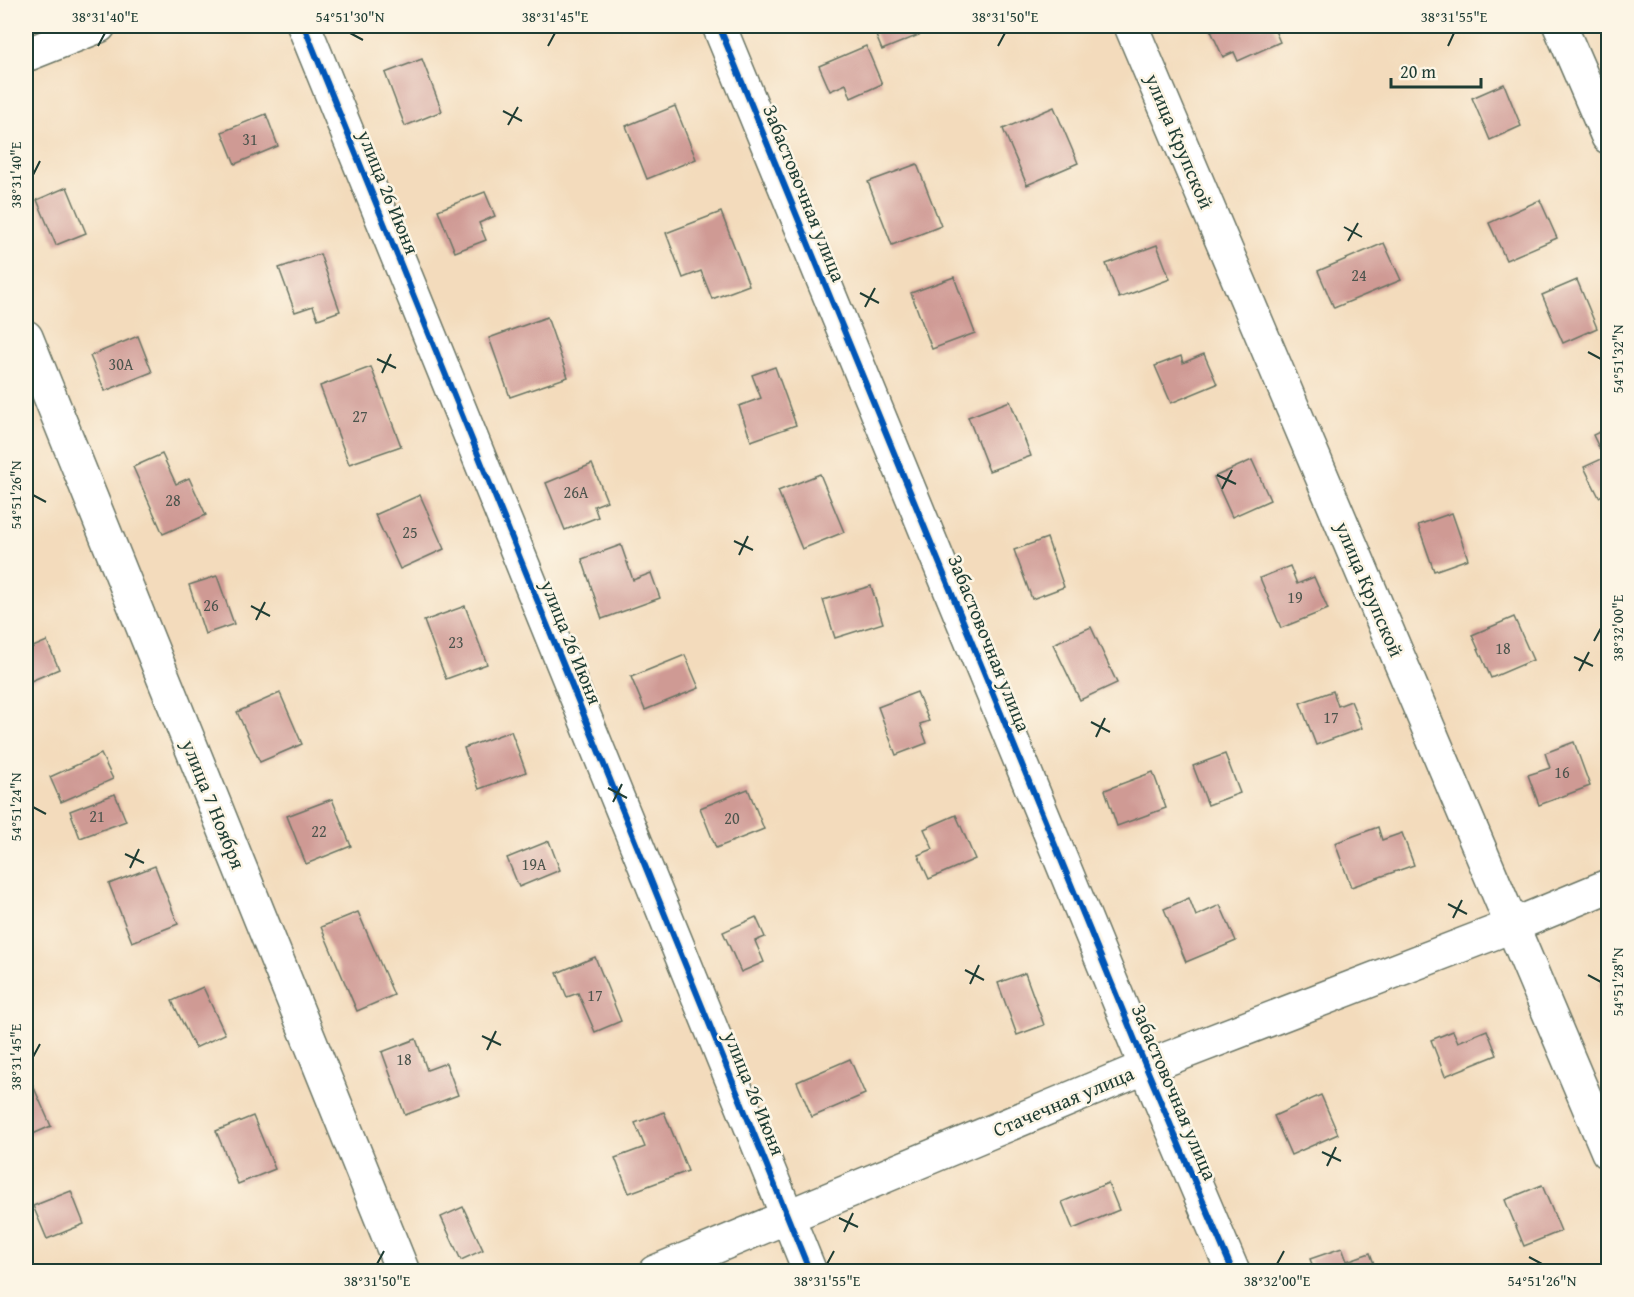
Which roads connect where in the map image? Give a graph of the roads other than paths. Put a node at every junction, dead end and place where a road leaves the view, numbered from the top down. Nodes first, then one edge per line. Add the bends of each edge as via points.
1 (99, 26) edge
2 (304, 26) edge
3 (719, 26) edge
4 (1131, 26) edge
5 (1560, 26) edge
6 (26, 55) edge
7 (1608, 138) edge
8 (26, 337) edge
9 (1608, 886) edge
10 (1514, 925) junction
11 (1146, 1066) junction
12 (1608, 1152) edge
13 (788, 1217) junction
14 (403, 1272) edge
15 (655, 1272) edge
16 (810, 1272) edge
17 (1233, 1272) edge

1 - 6 street
2 - 13 street, улица 26 Июня
3 - 11 street, Забастовочная улица
4 - 10 street, улица Крупской
5 - 7 street
8 - 14 street, улица 7 Ноября
9 - 10 street, Стачечная улица
10 - 11 street, Стачечная улица
10 - 12 street, улица Крупской
11 - 13 street, Стачечная улица
11 - 17 street, Забастовочная улица
13 - 15 street, Стачечная улица
13 - 16 street, улица 26 Июня

